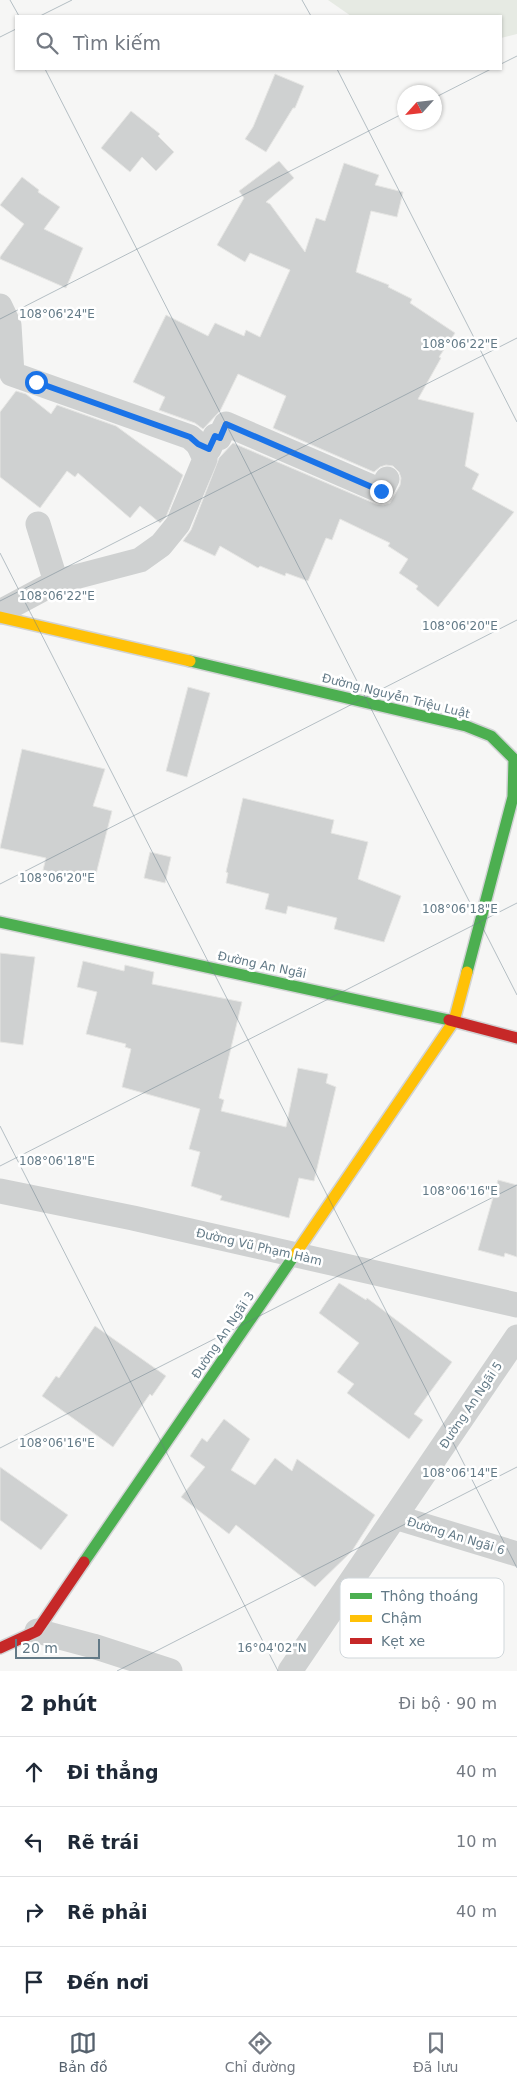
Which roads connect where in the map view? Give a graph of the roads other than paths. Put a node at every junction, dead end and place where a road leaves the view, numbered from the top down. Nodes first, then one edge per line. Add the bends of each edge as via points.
1 (0, 306) edge
2 (198, 444) junction
3 (387, 479) dead end
4 (38, 524) dead end
5 (56, 582) junction
6 (0, 612) edge
7 (0, 617) edge
8 (515, 797) edge
9 (0, 922) edge
10 (454, 1020) junction
11 (517, 1038) edge
12 (0, 1191) edge
13 (295, 1255) junction
14 (517, 1306) edge
15 (517, 1337) edge
16 (395, 1517) junction
17 (517, 1554) edge
18 (353, 1578) edge
19 (340, 1598) edge
20 (37, 1631) junction
21 (0, 1648) edge
22 (170, 1671) edge
23 (290, 1671) edge

1 - 2 street via 9,324 12,374 190,437
2 - 3 street via 209,449 215,436 220,438 226,424 381,491
2 - 5 street via 205,459 178,524 161,545 140,560
4 - 5 street
5 - 6 street
7 - 8 street, Đường Nguyễn Triệu Luật via 466,726 491,736 514,759
8 - 10 street, Đường Nguyễn Triệu Luật
9 - 10 street, Đường An Ngãi
10 - 11 street, Đường An Ngãi
10 - 13 street, Đường An Ngãi 3
12 - 13 street, Đường Vũ Phạm Hàm
13 - 14 street, Đường Vũ Phạm Hàm
13 - 20 street, Đường An Ngãi 3
15 - 16 street, Đường An Ngãi 5
16 - 17 street, Đường An Ngãi 6
16 - 18 street, Đường An Ngãi 5
19 - 23 street, Đường An Ngãi 5
20 - 21 street
20 - 22 street

